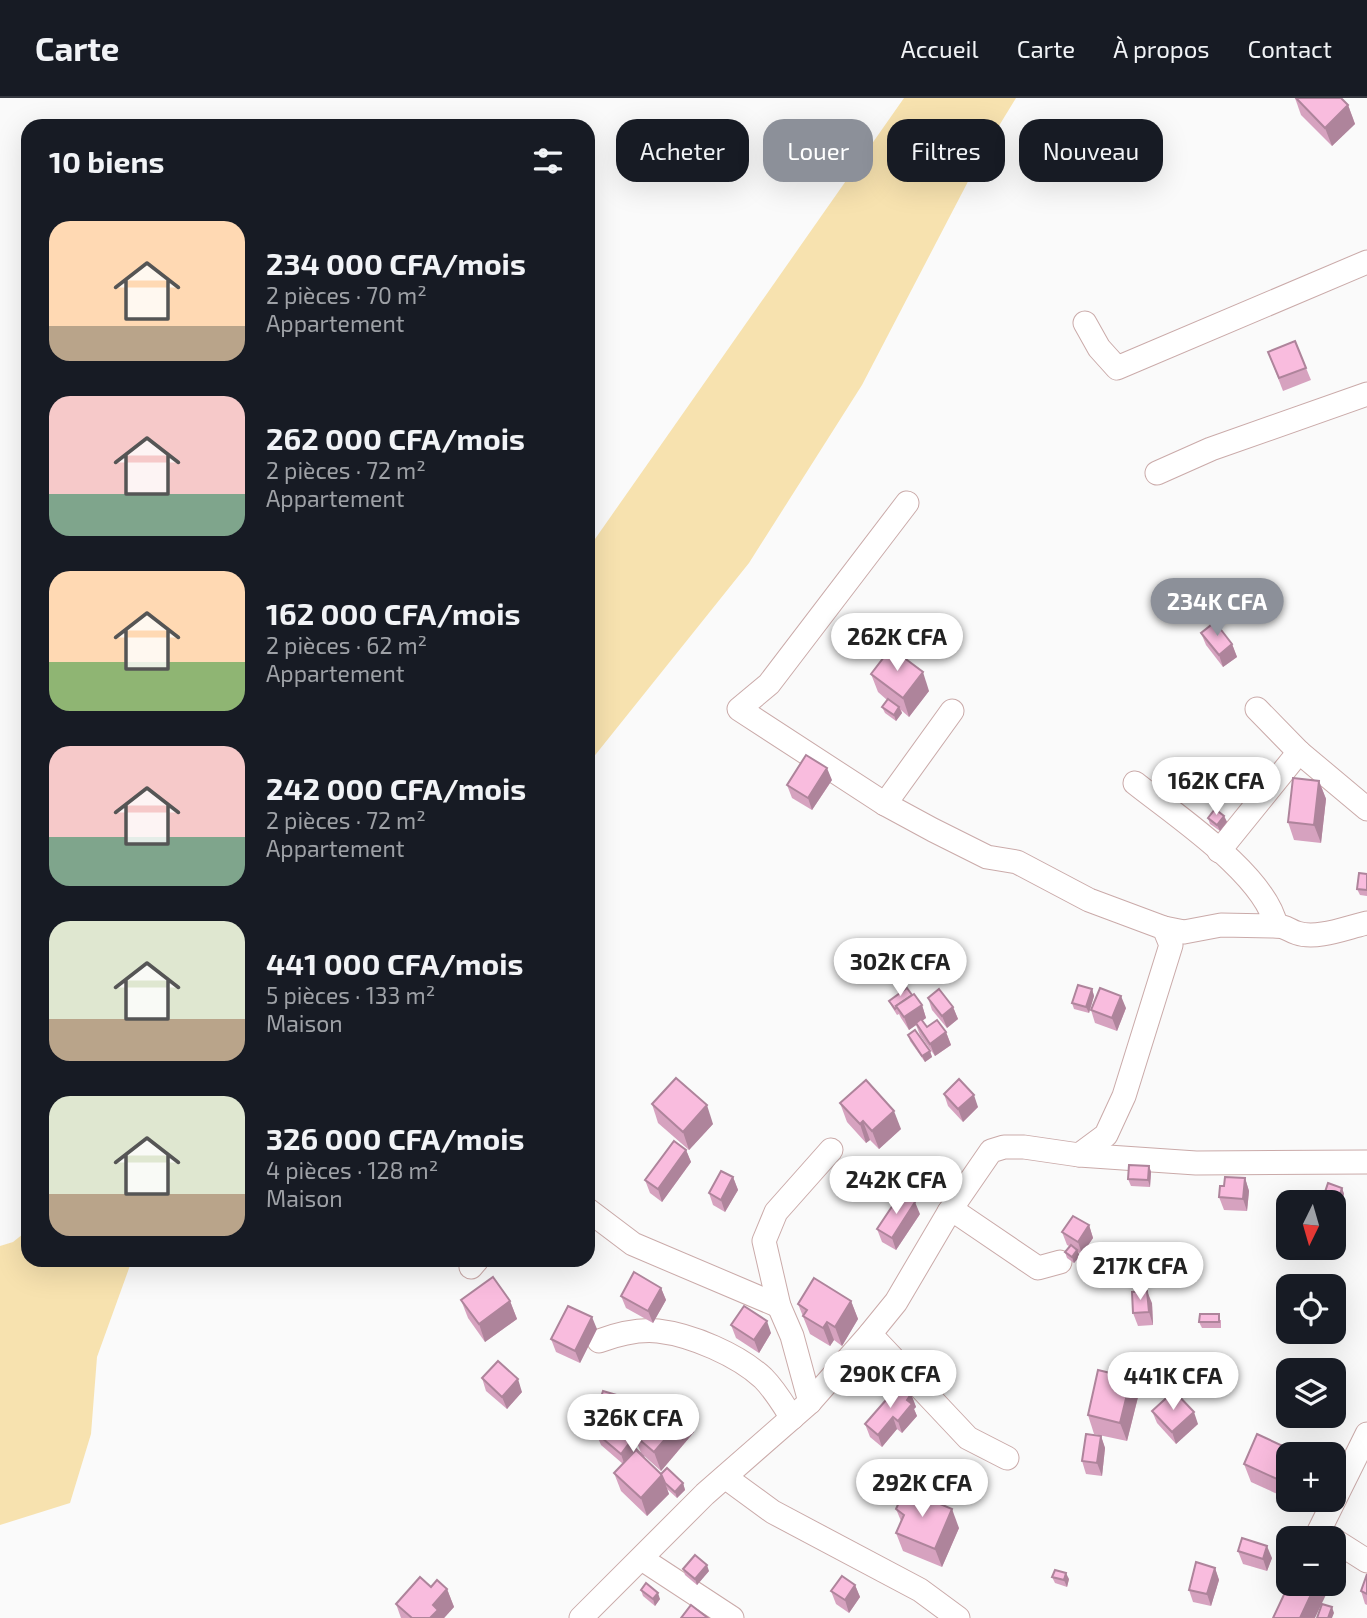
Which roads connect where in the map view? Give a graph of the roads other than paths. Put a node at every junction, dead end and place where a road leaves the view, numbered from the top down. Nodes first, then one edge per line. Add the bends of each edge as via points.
1 (1367, 262) edge
2 (1085, 323) dead end
3 (1367, 394) edge
4 (1157, 473) dead end
5 (907, 503) dead end
6 (1257, 709) dead end
7 (952, 711) dead end
8 (1299, 752) junction
9 (1135, 783) dead end
10 (885, 804) junction
11 (1367, 809) edge
12 (1219, 851) junction
13 (1367, 923) edge
14 (1276, 926) junction
15 (1173, 935) junction
16 (1106, 1135) junction
17 (831, 1150) dead end
18 (1079, 1155) junction
19 (1116, 1158) junction
20 (1367, 1162) edge
21 (949, 1212) junction
22 (595, 1215) edge
23 (1060, 1262) dead end
24 (779, 1306) junction
25 (870, 1334) junction
26 (599, 1341) dead end
27 (810, 1402) junction
28 (792, 1418) junction
29 (1367, 1434) edge
30 (1007, 1458) dead end
31 (725, 1477) junction
32 (1321, 1526) edge
33 (1346, 1548) edge
34 (642, 1559) junction
35 (1367, 1561) edge
36 (582, 1618) edge
37 (732, 1618) edge
38 (958, 1618) edge

1 - 2 street via 1117,368
3 - 4 street
5 - 10 street via 769,684 739,709
6 - 8 street
7 - 10 street
8 - 11 street
8 - 12 street
9 - 12 street
10 - 15 street via 987,857 1017,862 1089,900
12 - 14 street via 1257,886
13 - 14 street via 1314,934
14 - 15 street via 1221,925
15 - 16 street via 1134,1071
16 - 18 street
16 - 19 street
17 - 24 street via 794,1189 767,1230 766,1249
18 - 19 street
18 - 21 street via 1024,1147 991,1151
19 - 20 street via 1196,1163
21 - 23 street via 1038,1268
21 - 25 street via 896,1301
22 - 24 street via 633,1244
24 - 27 street
25 - 27 street
25 - 30 street via 968,1438
26 - 28 street via 623,1333 659,1331 696,1342 740,1361 762,1377
27 - 28 street
28 - 31 street
29 - 32 street
31 - 34 street
31 - 38 street via 772,1512 920,1590
33 - 35 street
34 - 36 street
34 - 37 street

